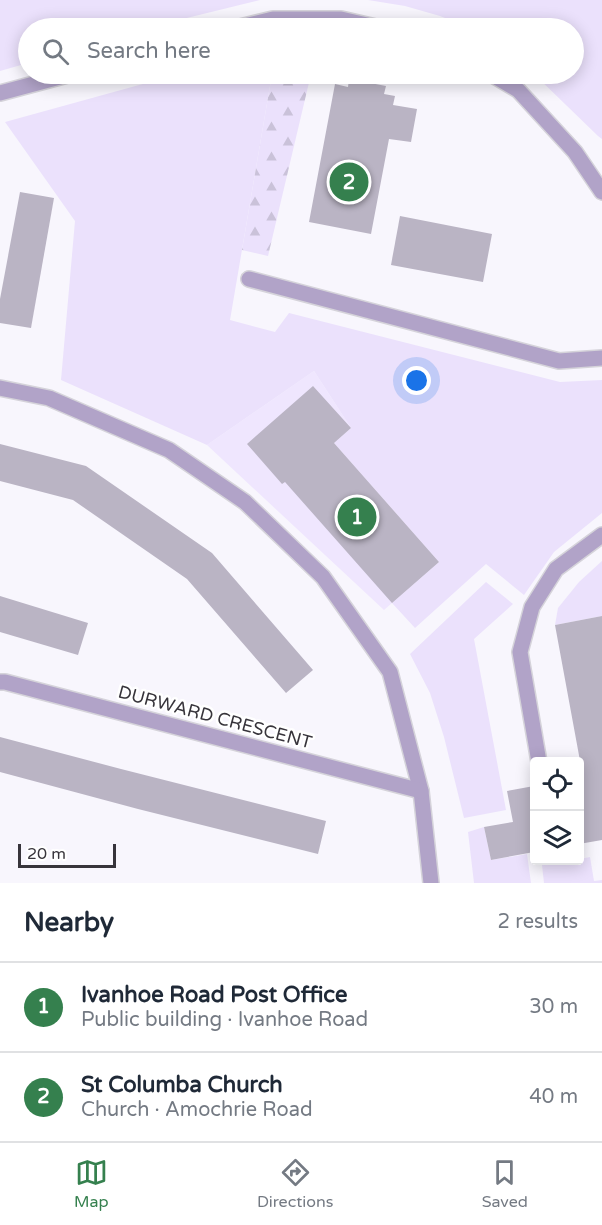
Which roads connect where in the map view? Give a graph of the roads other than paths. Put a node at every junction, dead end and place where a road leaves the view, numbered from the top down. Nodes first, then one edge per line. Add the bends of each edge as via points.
1 (34, 84) edge
2 (508, 84) edge
3 (0, 93) edge
4 (602, 192) edge
5 (249, 279) dead end
6 (602, 358) edge
7 (0, 388) edge
8 (602, 535) edge
9 (0, 682) edge
10 (538, 757) edge
11 (421, 791) junction
12 (431, 883) edge

1 - 3 street
2 - 4 street via 575,152
5 - 6 street via 559,361
7 - 11 street via 49,398 169,450 245,502 323,577 390,672
8 - 10 street via 556,569 532,607 520,652
9 - 11 street, DURWARD CRESCENT
11 - 12 street

